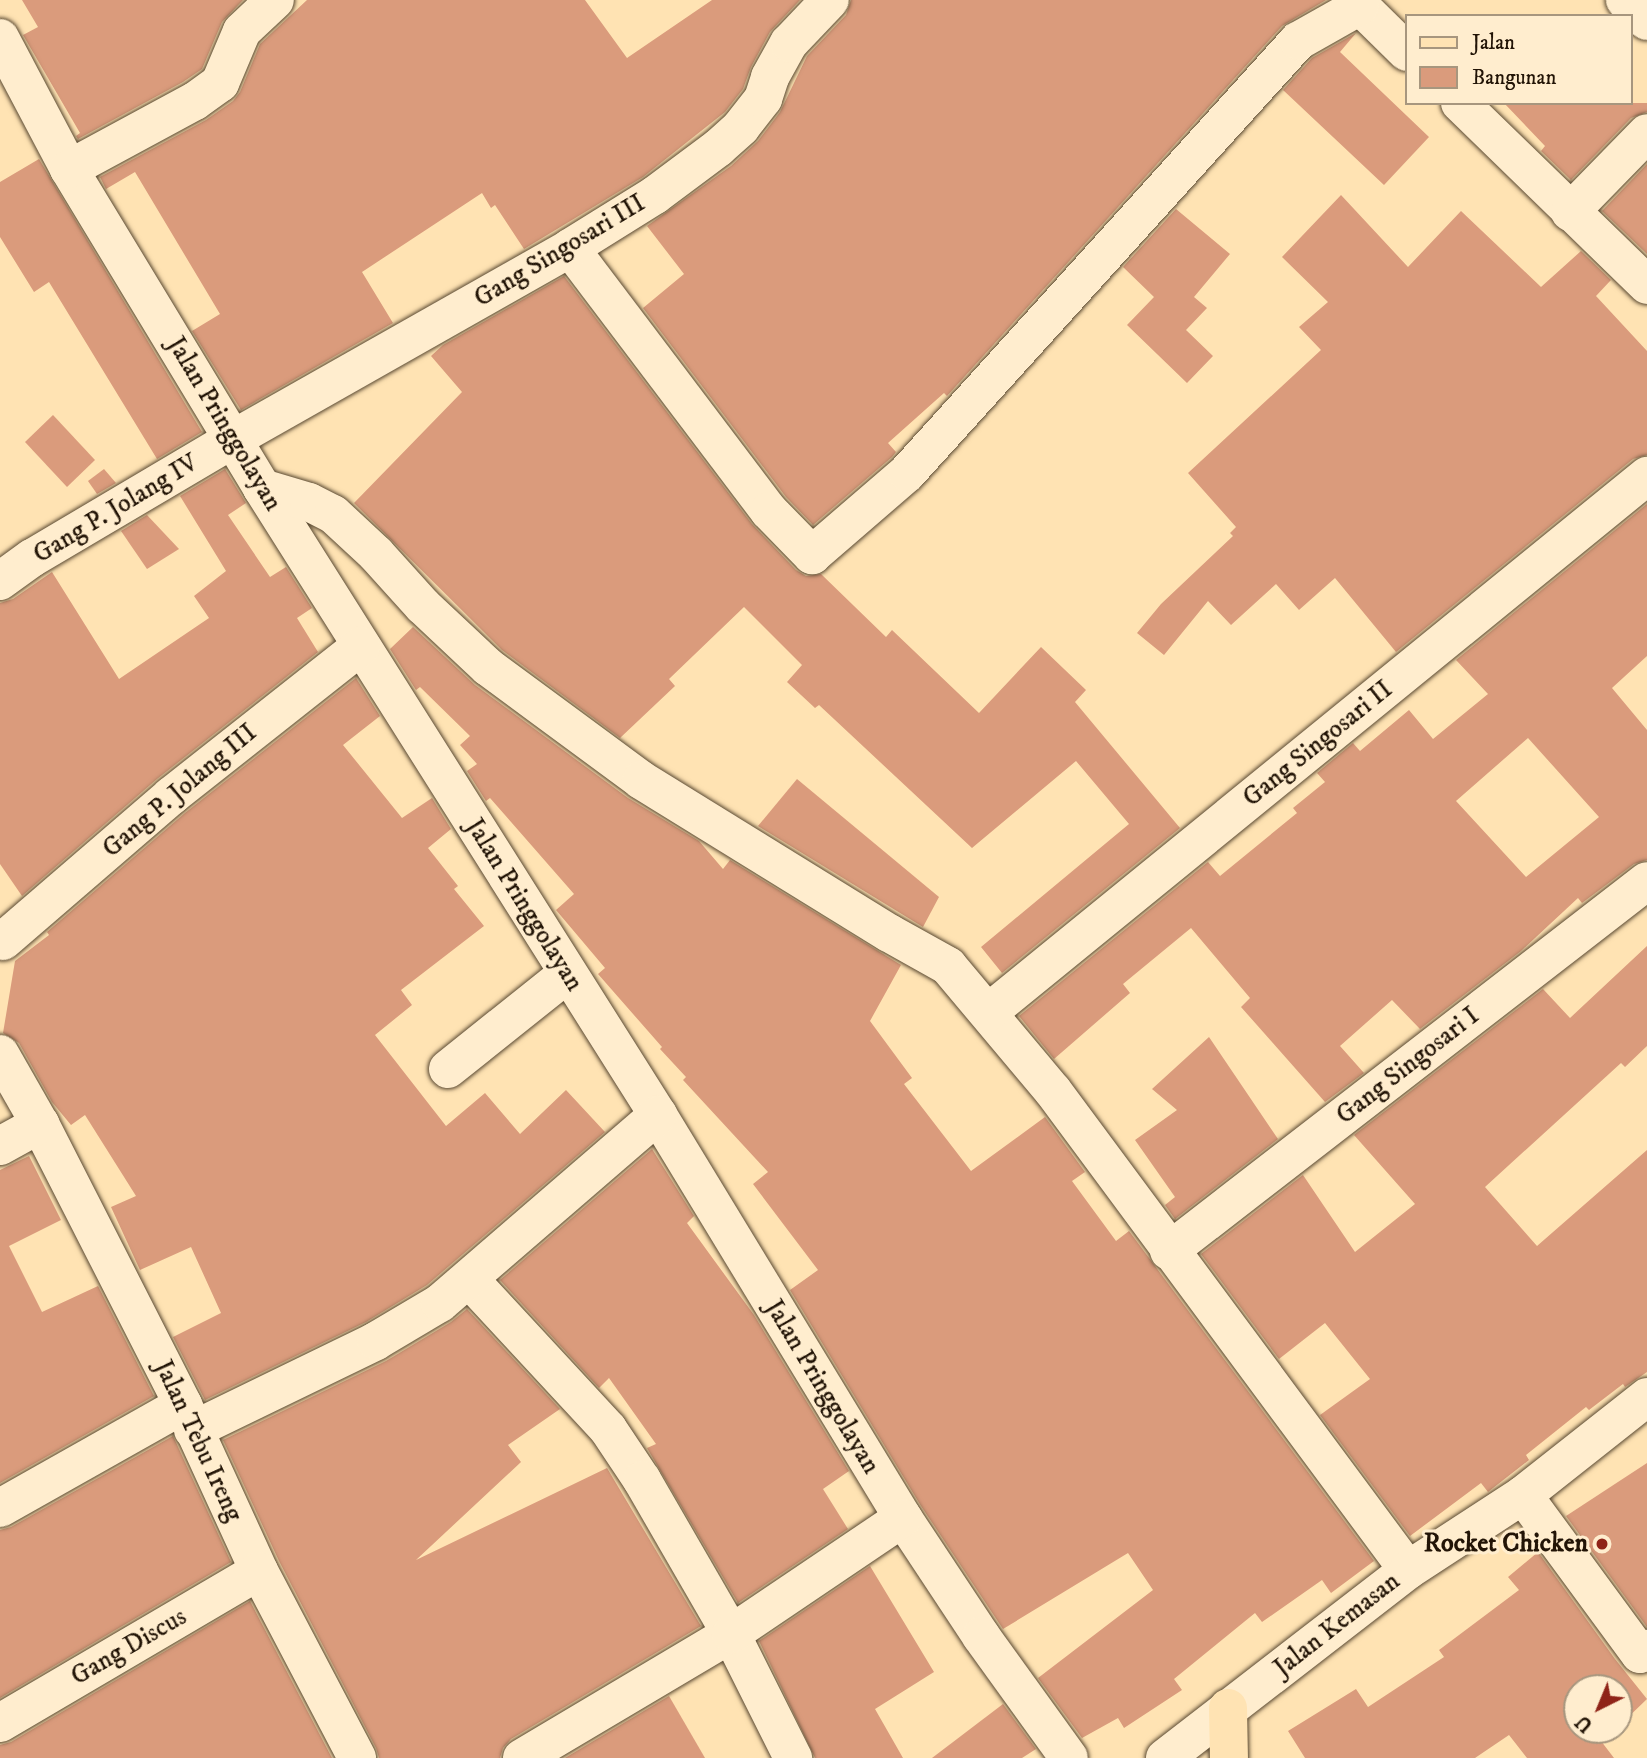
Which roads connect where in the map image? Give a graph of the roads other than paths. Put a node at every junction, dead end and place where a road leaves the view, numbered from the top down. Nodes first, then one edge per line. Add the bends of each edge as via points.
1 (275, 0) edge
2 (830, 0) edge
3 (1625, 0) edge
4 (1357, 3) edge
5 (1647, 21) edge
6 (0, 38) edge
7 (1406, 51) edge
8 (1462, 105) edge
9 (1647, 133) edge
10 (69, 169) junction
11 (1570, 212) junction
12 (570, 248) junction
13 (1647, 285) edge
14 (233, 439) junction
15 (1647, 476) edge
16 (262, 488) junction
17 (0, 581) edge
18 (361, 646) junction
19 (1647, 881) edge
20 (1, 944) edge
21 (567, 974) junction
22 (989, 1012) junction
23 (0, 1054) edge
24 (448, 1069) dead end
25 (658, 1115) junction
26 (40, 1124) junction
27 (0, 1146) edge
28 (1169, 1251) junction
29 (470, 1280) junction
30 (1647, 1397) edge
31 (188, 1418) junction
32 (1523, 1495) junction
33 (0, 1508) edge
34 (903, 1518) junction
35 (1408, 1570) junction
36 (258, 1571) junction
37 (731, 1634) junction
38 (1647, 1649) edge
39 (1228, 1708) junction
40 (0, 1723) edge
41 (357, 1758) edge
42 (522, 1758) edge
43 (793, 1758) edge
44 (1069, 1758) edge
45 (1166, 1758) edge
46 (1229, 1758) edge

1 - 10 street via 242,31 220,83
2 - 12 street, Gang Singosari III via 789,43 769,77 763,99 741,127 655,195
3 - 5 street
4 - 7 street
4 - 12 street via 1298,41 906,473 812,555 769,512
6 - 10 street, Jalan Pringgolayan
8 - 11 street
9 - 11 street
10 - 14 street, Jalan Pringgolayan
11 - 13 street
12 - 14 street, Gang Singosari III
14 - 16 street, Jalan Pringgolayan
14 - 17 street, Gang P. Jolang IV
15 - 22 street, Gang Singosari II
16 - 18 street, Jalan Pringgolayan
16 - 22 street via 333,514 488,667 551,715 641,780 948,965
18 - 20 street, Gang P. Jolang III via 172,796
18 - 21 street, Jalan Pringgolayan
19 - 28 street, Gang Singosari I
21 - 24 street
21 - 25 street, Jalan Pringgolayan
22 - 28 street via 1053,1091
23 - 26 street, Jalan Tebu Ireng
25 - 29 street
25 - 34 street, Jalan Pringgolayan
26 - 27 street
26 - 31 street, Jalan Tebu Ireng
28 - 35 street
29 - 31 street via 418,1318 376,1341
29 - 37 street via 608,1429
30 - 32 street, Jalan Kemasan
31 - 33 street
31 - 36 street, Jalan Tebu Ireng
32 - 35 street, Jalan Kemasan
32 - 38 street via 1640,1654
34 - 37 street
34 - 44 street, Jalan Pringgolayan
35 - 39 street, Jalan Kemasan
36 - 40 street, Gang Discus
36 - 41 street, Jalan Tebu Ireng
37 - 42 street
37 - 43 street
39 - 45 street, Jalan Kemasan
39 - 46 main road

